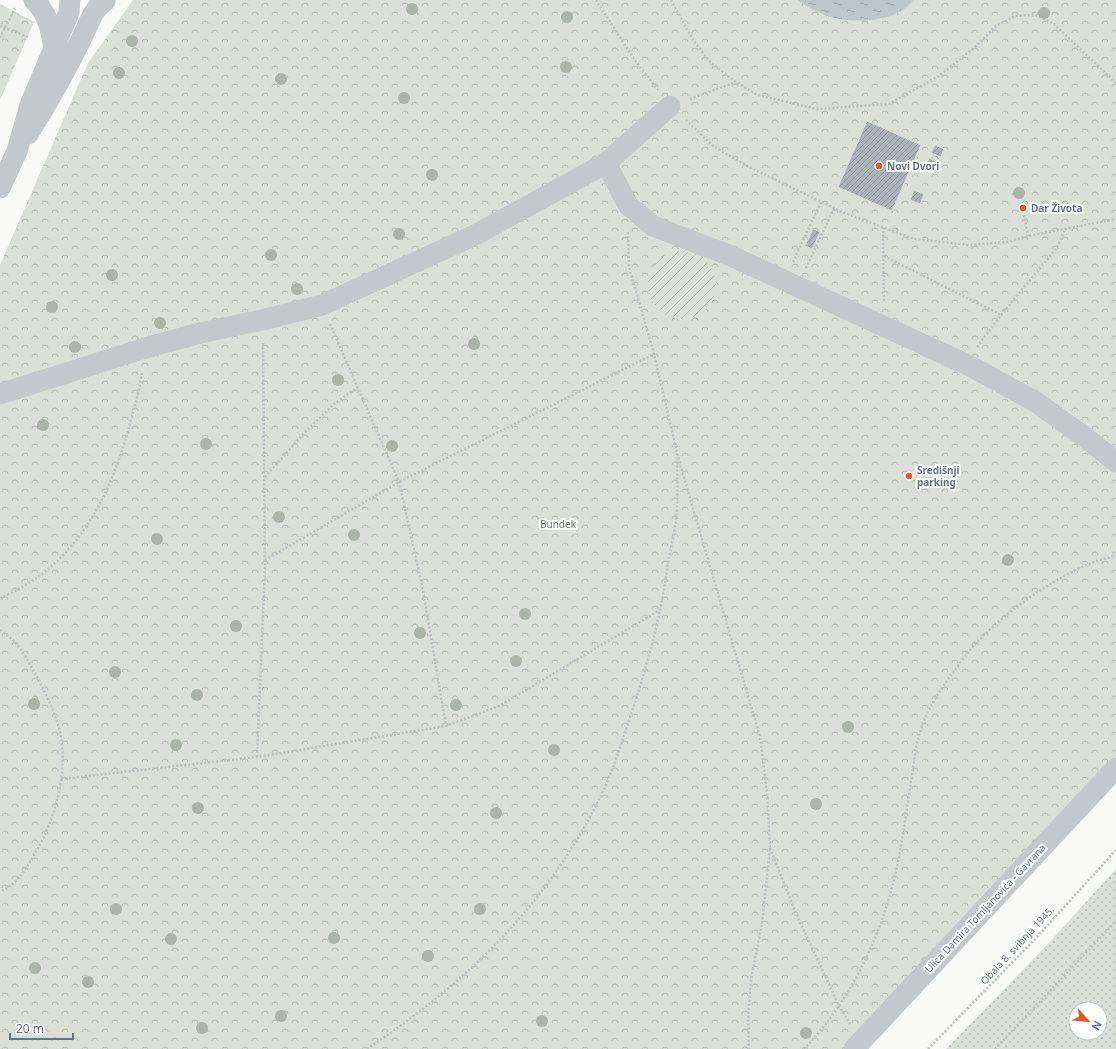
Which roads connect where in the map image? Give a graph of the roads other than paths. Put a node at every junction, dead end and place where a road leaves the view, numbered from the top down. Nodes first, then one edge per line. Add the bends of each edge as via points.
1 (70, 0) edge
2 (79, 0) edge
3 (26, 1) edge
4 (106, 1) edge
5 (54, 48) junction
6 (670, 106) road end
7 (17, 151) junction
8 (606, 164) junction
9 (0, 188) edge
10 (0, 394) edge
11 (1116, 462) edge
12 (1116, 768) edge
13 (857, 1045) edge

1 - 5 street via 69,12
2 - 4 street via 90,3
3 - 5 street via 42,10 52,32
4 - 7 street via 93,14 58,86
5 - 7 street via 30,105
6 - 8 street
7 - 9 street
8 - 10 street via 477,234 322,305 145,348
8 - 11 street via 628,205 654,226 731,256 964,364 1036,402
12 - 13 street, Ulica Damira Tomljanovića - Gavrana

